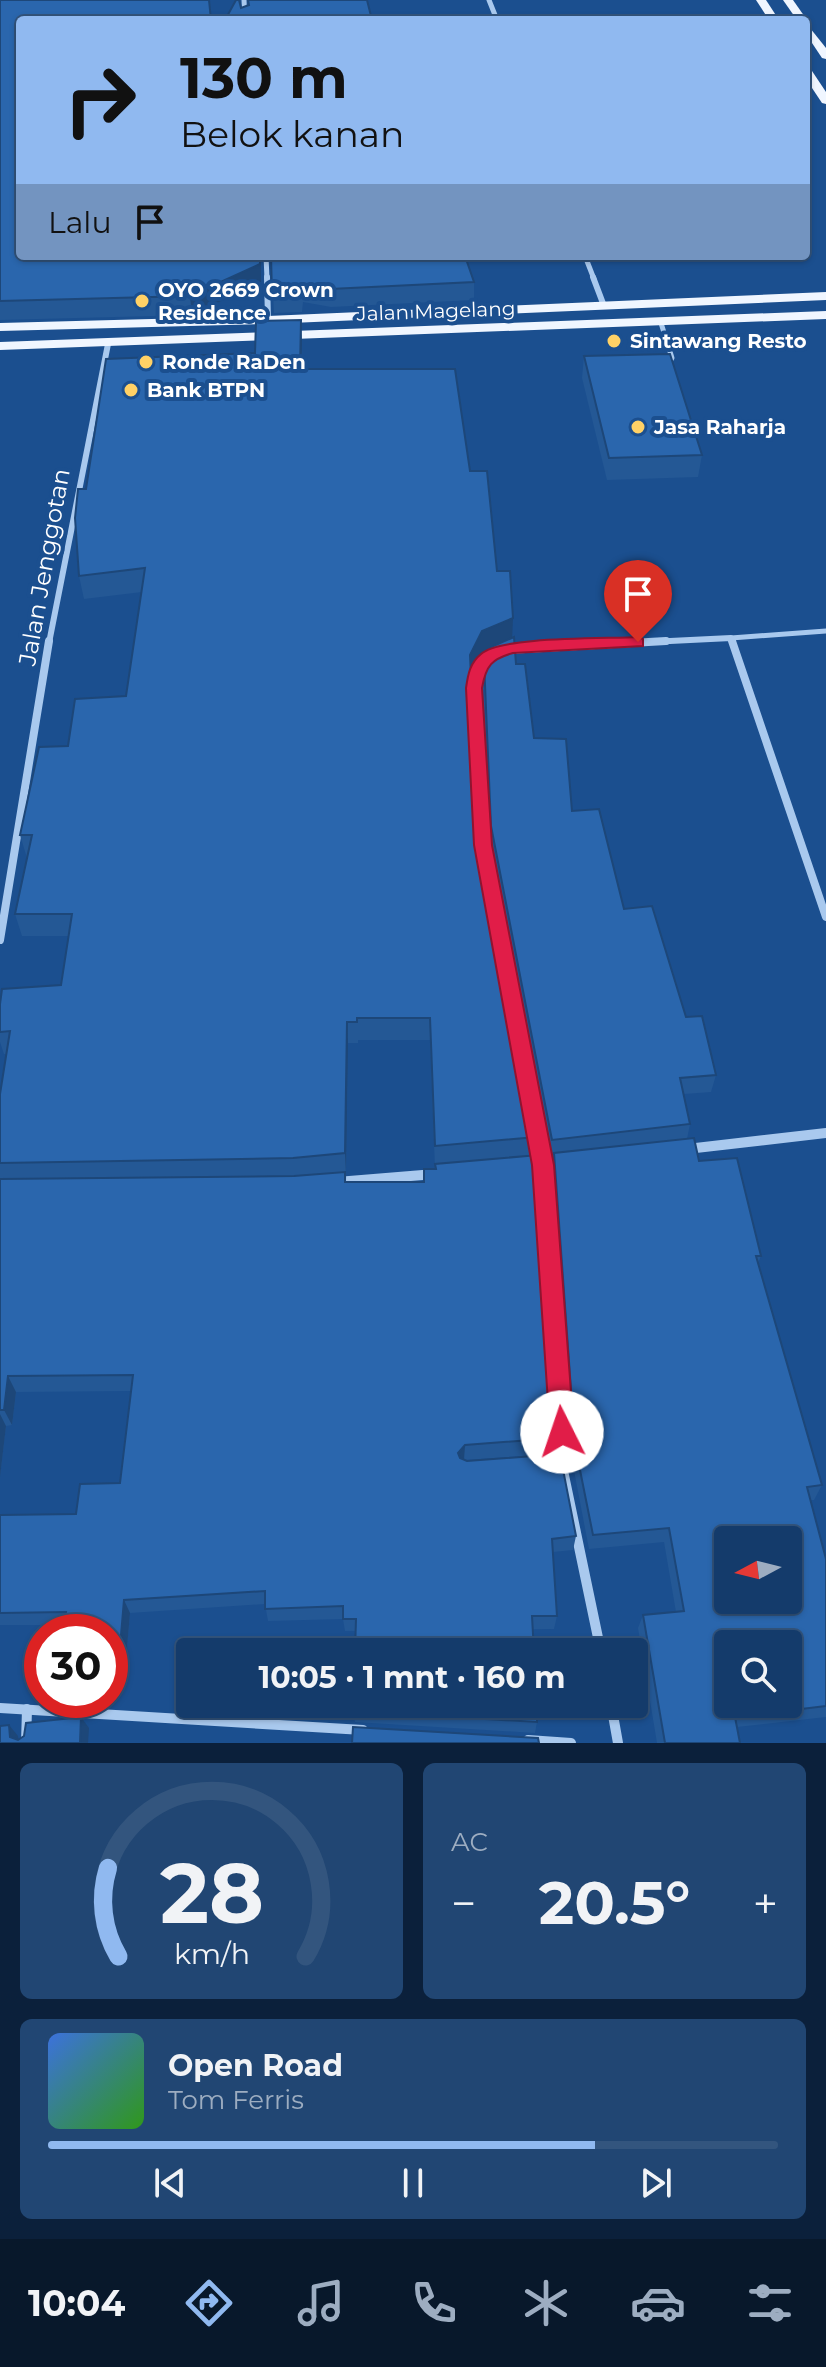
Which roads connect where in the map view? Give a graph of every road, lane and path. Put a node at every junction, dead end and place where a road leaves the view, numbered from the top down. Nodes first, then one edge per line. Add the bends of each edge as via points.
1 (810, 32) edge
2 (826, 56) edge
3 (810, 76) edge
4 (826, 101) edge
5 (266, 260) edge
6 (587, 260) edge
7 (826, 296) edge
8 (604, 306) junction
9 (826, 315) edge
10 (268, 320) junction
11 (661, 323) junction
12 (0, 327) edge
13 (108, 344) junction
14 (0, 346) edge
15 (667, 363) edge
16 (826, 631) edge
17 (731, 638) junction
18 (3, 911) edge
19 (826, 917) edge
20 (0, 940) edge
21 (826, 1133) edge
22 (669, 1151) edge
23 (559, 1163) edge
24 (543, 1165) junction
25 (527, 1166) edge
26 (450, 1173) edge
27 (327, 1183) edge
28 (564, 1461) junction
29 (550, 1462) edge
30 (598, 1638) edge
31 (0, 1708) edge
32 (24, 1709) edge
33 (128, 1715) edge
34 (27, 1718) edge
35 (614, 1718) edge
36 (369, 1730) edge
37 (509, 1739) edge
38 (26, 1743) edge
39 (571, 1743) edge
40 (618, 1743) edge

1 - 2 main road
3 - 4 main road
5 - 10 street
6 - 8 street
7 - 8 main road, Jalan Magelang
8 - 10 main road, Jalan Magelang
9 - 11 main road, Jalan Magelang
10 - 12 main road, Jalan Magelang
11 - 13 main road, Jalan Magelang
11 - 15 lane via 672,358
13 - 14 main road, Jalan Magelang
13 - 18 street, Jalan Jenggotan via 60,577
16 - 17 lane
17 - 19 street
17 - 24 street via 513,648 489,655 478,667 474,688 483,845
18 - 20 street, Jalan Jenggotan
21 - 22 street
23 - 24 street
24 - 25 street
24 - 28 street
26 - 27 street
28 - 29 street
28 - 30 street
31 - 32 street
33 - 36 street
34 - 38 street
35 - 40 street
37 - 39 street

